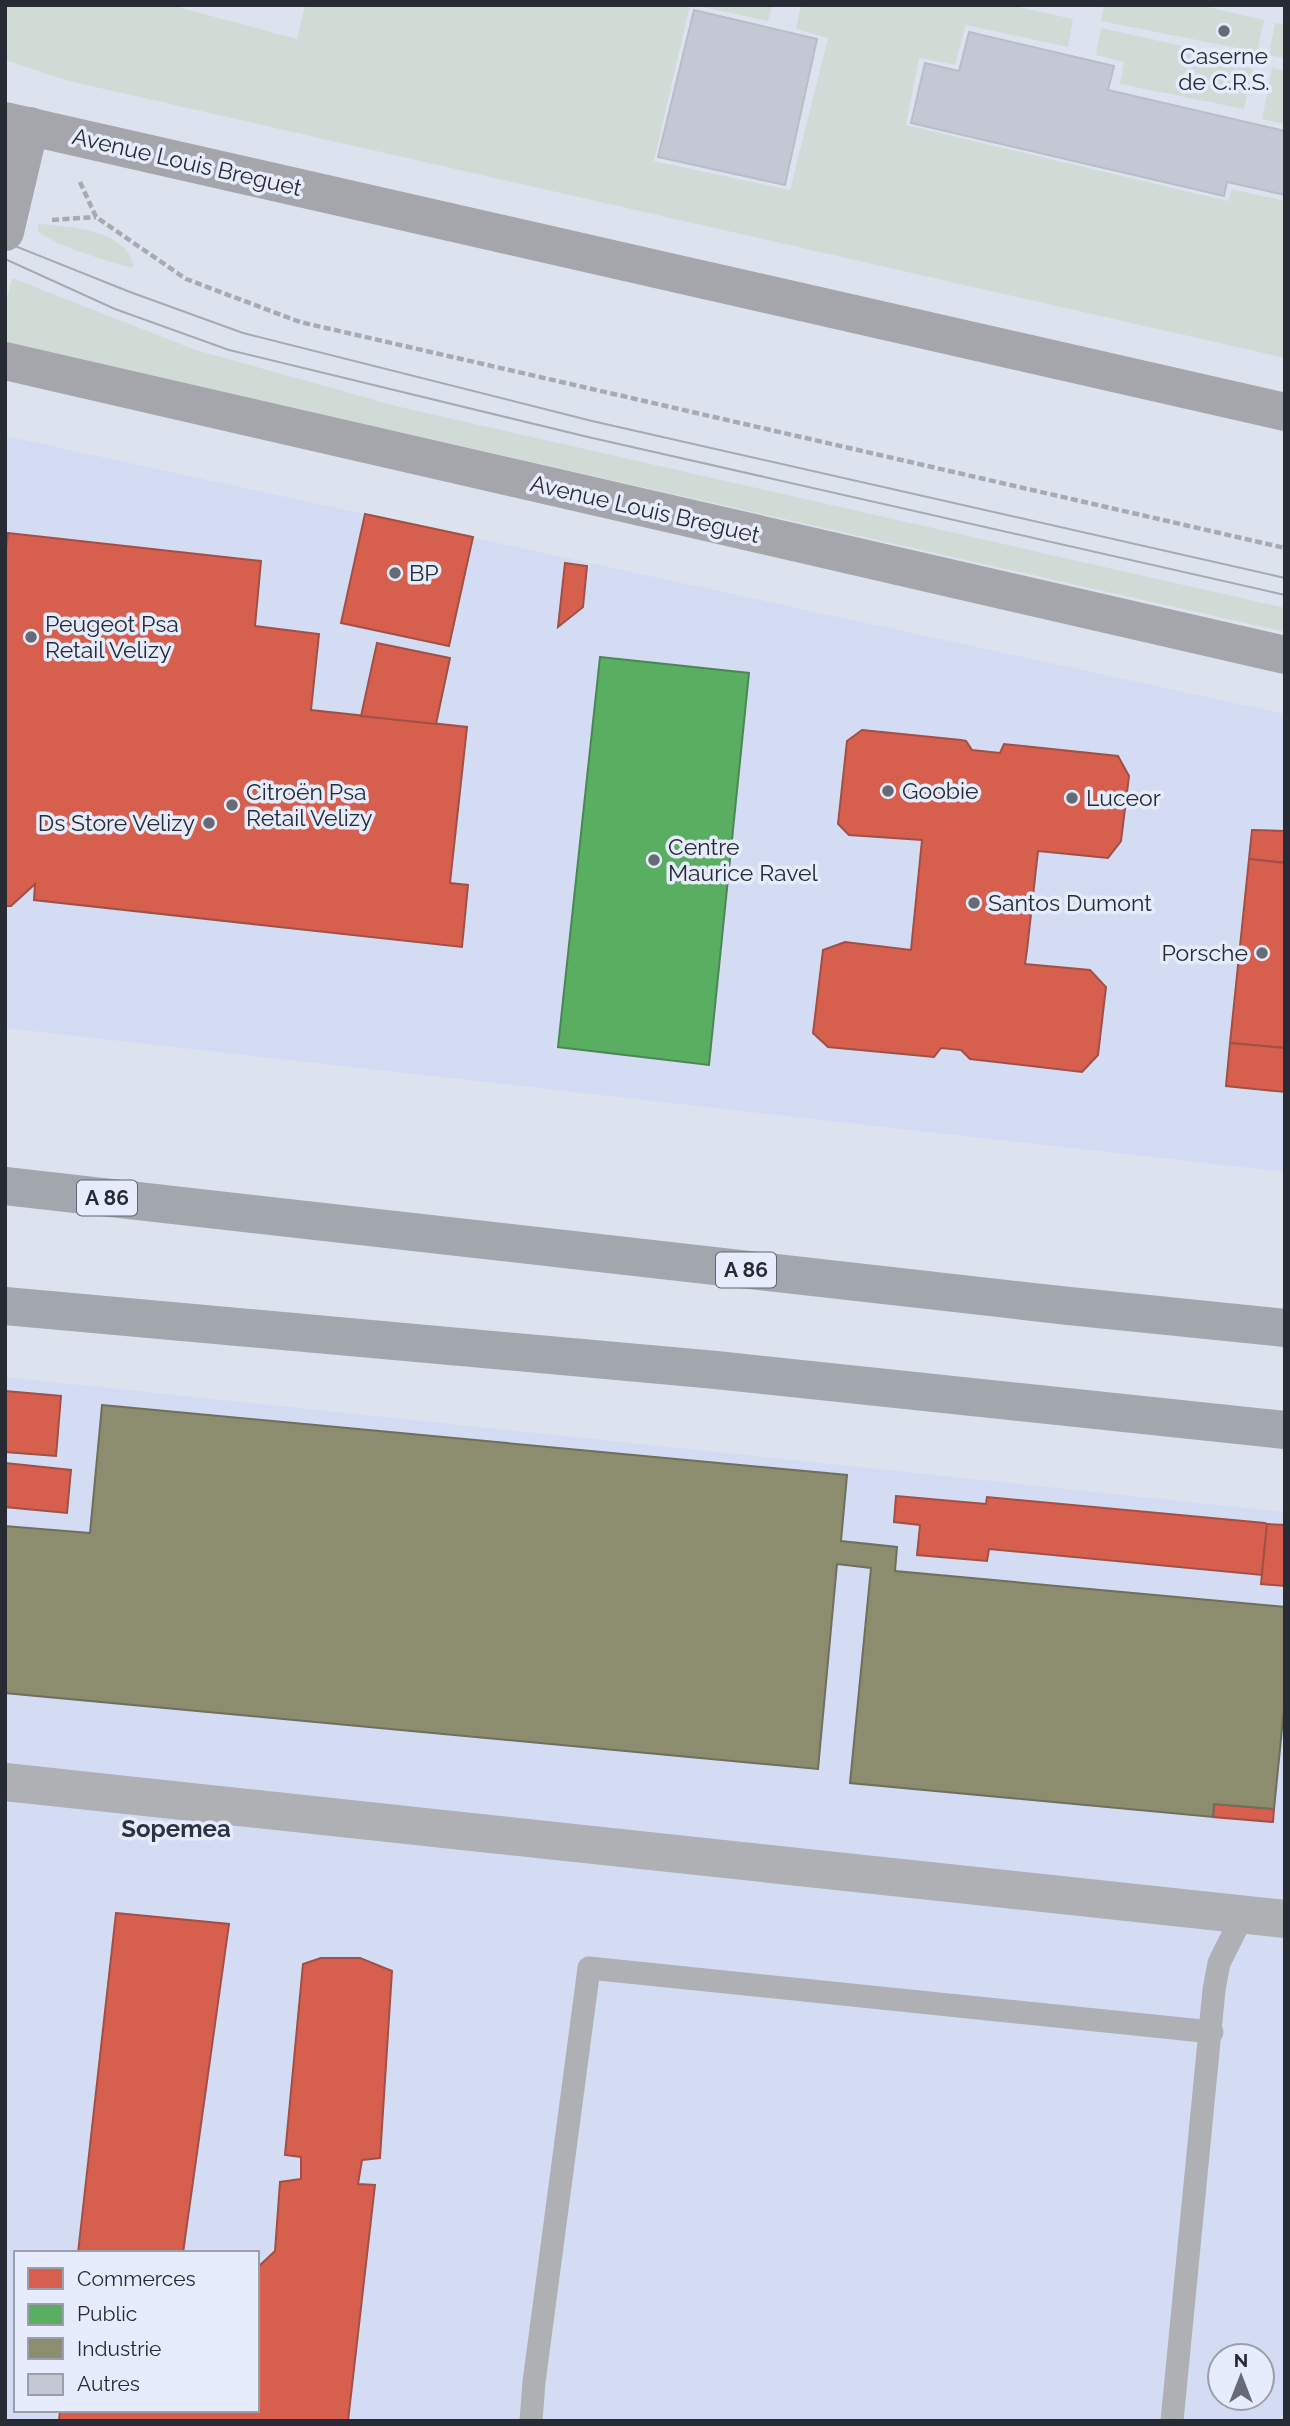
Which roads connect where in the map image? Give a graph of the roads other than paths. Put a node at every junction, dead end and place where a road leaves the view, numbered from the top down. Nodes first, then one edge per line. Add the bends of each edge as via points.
1 (18, 123) edge
2 (5, 232) edge
3 (5, 361) edge
4 (1285, 412) edge
5 (1285, 655) edge
6 (5, 1186) edge
7 (5, 1306) edge
8 (1285, 1328) edge
9 (1285, 1430) edge
10 (5, 1782) edge
11 (1243, 1915) junction
12 (1285, 1919) edge
13 (1212, 2032) junction
14 (531, 2421) edge
15 (1172, 2421) edge

1 - 2 main road, Avenue Louis Breguet
1 - 4 main road, Avenue Louis Breguet
3 - 5 main road, Avenue Louis Breguet
6 - 8 highway, A 86
7 - 9 highway via 716,1370
10 - 11 street
11 - 12 street
11 - 13 lane via 1219,1963
13 - 14 lane via 589,1968
13 - 15 lane

